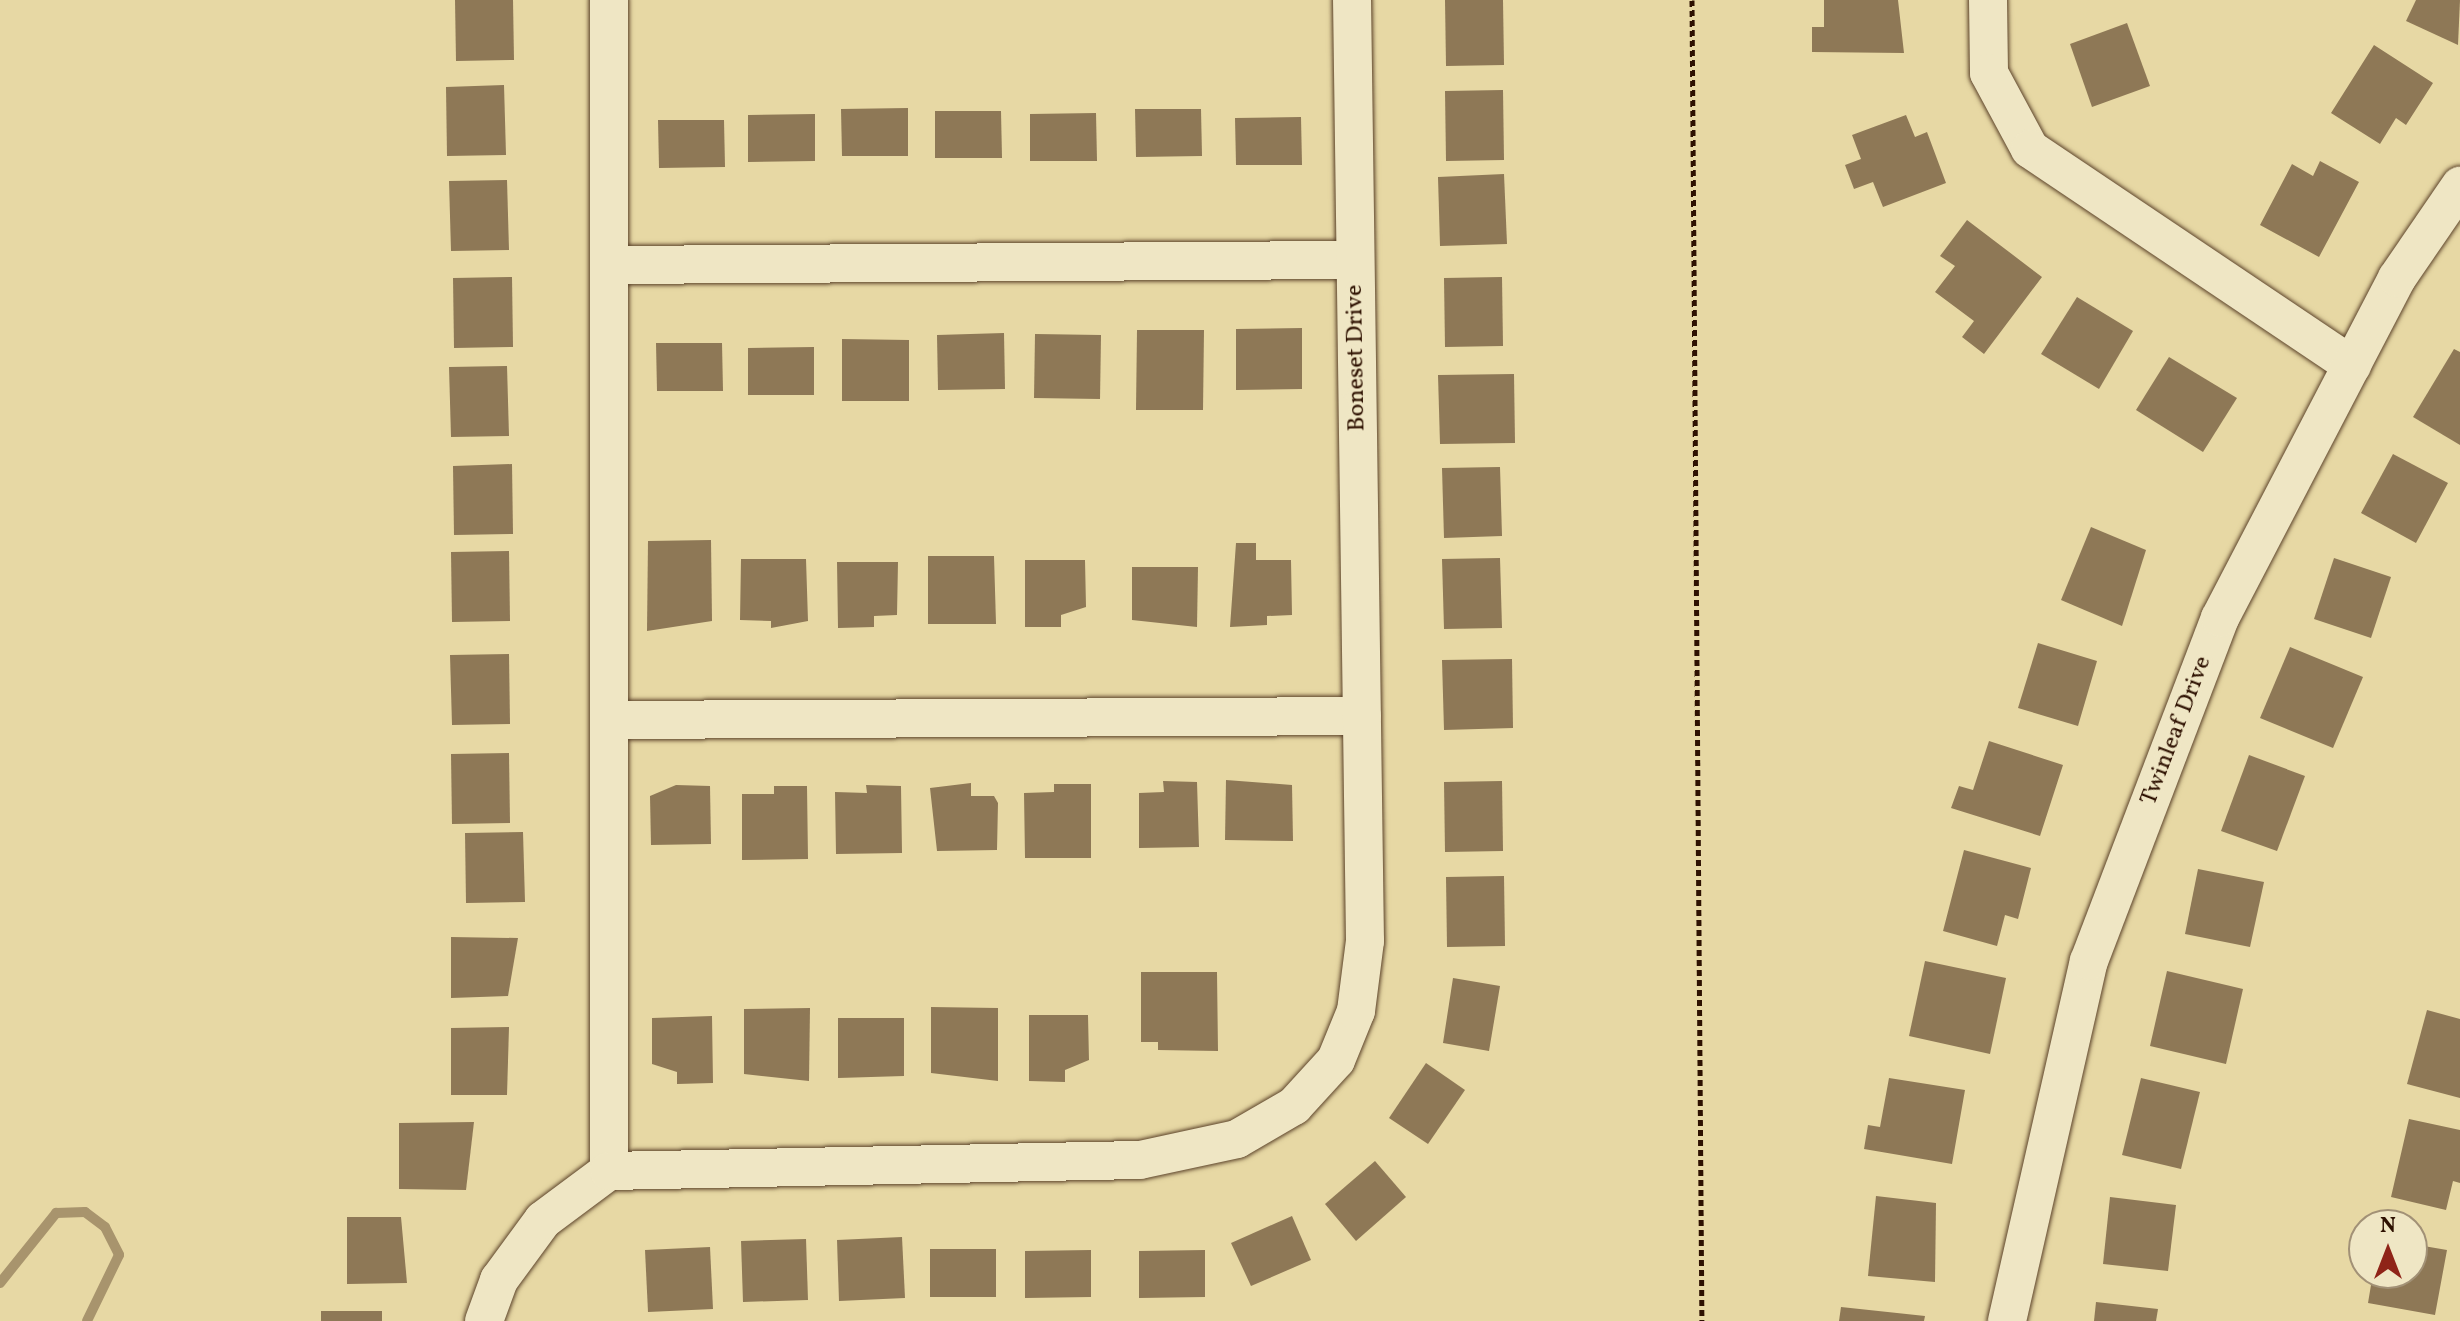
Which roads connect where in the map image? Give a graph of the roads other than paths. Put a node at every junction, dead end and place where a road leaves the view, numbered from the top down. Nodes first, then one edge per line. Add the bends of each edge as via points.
1 (609, 0) edge
2 (1352, 0) edge
3 (1988, 0) edge
4 (2460, 186) edge
5 (1355, 260) junction
6 (611, 265) junction
7 (2352, 365) junction
8 (1362, 716) junction
9 (610, 720) junction
10 (609, 1171) junction
11 (484, 1321) edge
12 (2007, 1321) edge

1 - 6 street
2 - 5 street, Boneset Drive
3 - 7 street via 1989,73 2030,149
4 - 7 street, Twinleaf Drive via 2397,278
5 - 6 street
5 - 8 street, Boneset Drive
6 - 9 street
7 - 12 street, Twinleaf Drive via 2220,618 2089,961
8 - 9 street
8 - 10 street, Boneset Drive via 1365,941 1356,1011 1336,1060 1294,1106 1237,1139 1140,1160
9 - 10 street
10 - 11 street via 543,1220 499,1280

